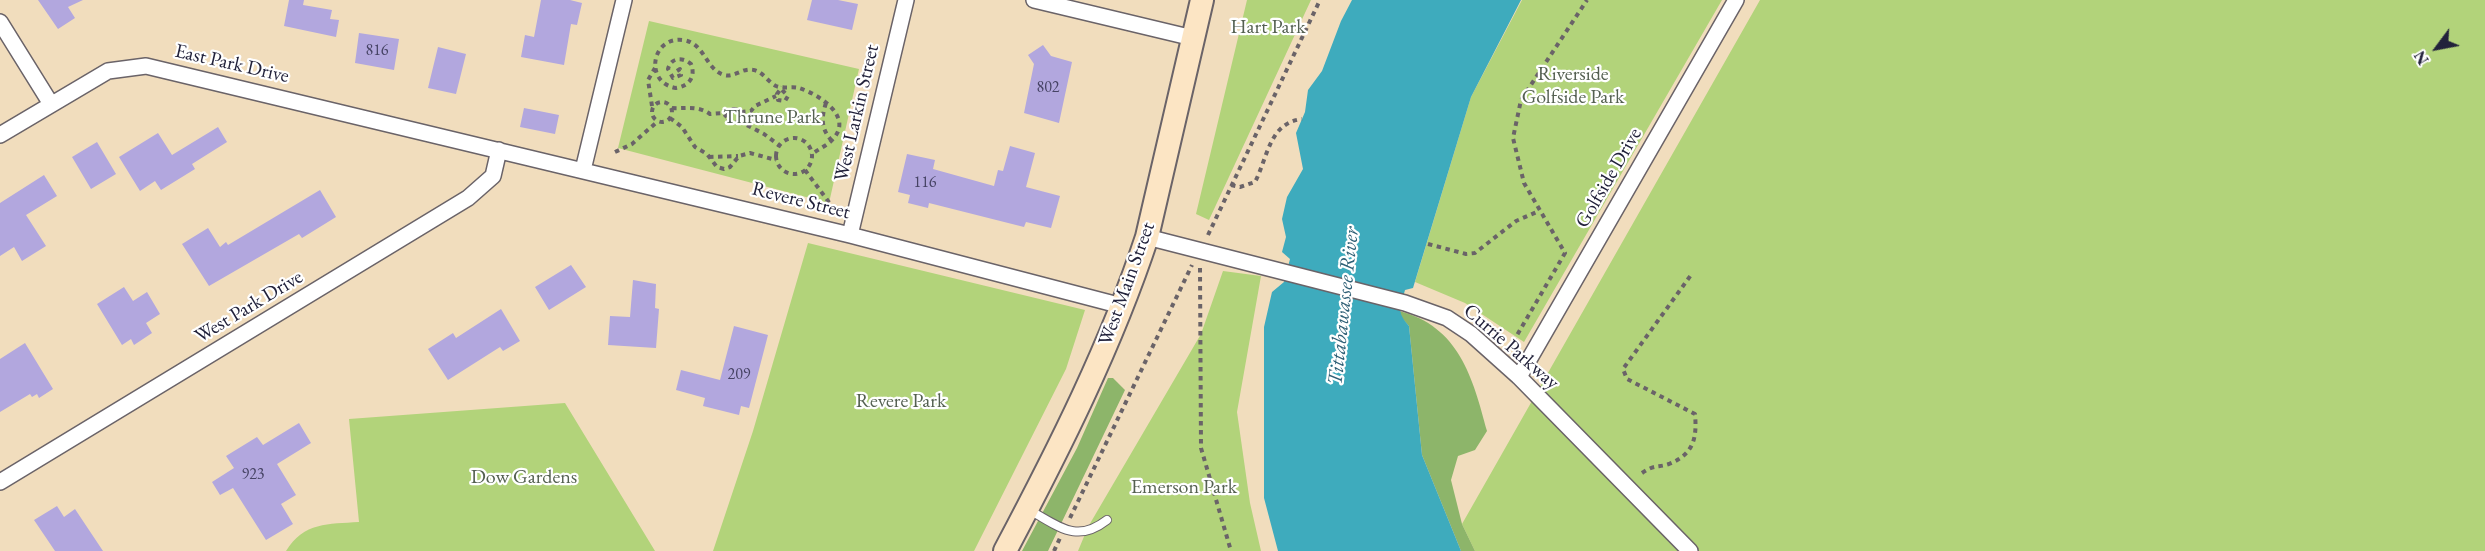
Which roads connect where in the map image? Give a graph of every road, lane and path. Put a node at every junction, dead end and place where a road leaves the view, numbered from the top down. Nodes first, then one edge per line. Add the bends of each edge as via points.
1 (624, 0) edge
2 (906, 0) edge
3 (1034, 0) edge
4 (1202, 0) edge
5 (1320, 0) edge
6 (1587, 0) edge
7 (1736, 0) edge
8 (0, 22) edge
9 (1193, 38) junction
10 (655, 68) junction
11 (677, 71) dead end
12 (782, 88) junction
13 (776, 96) junction
14 (826, 103) junction
15 (51, 104) junction
16 (652, 107) junction
17 (672, 108) junction
18 (741, 112) junction
19 (727, 117) junction
20 (670, 118) junction
21 (1302, 119) dead end
22 (658, 121) junction
23 (739, 121) junction
24 (0, 135) edge
25 (832, 141) junction
26 (468, 142) joint
27 (780, 146) junction
28 (499, 150) junction
29 (615, 152) dead end
30 (811, 155) junction
31 (739, 156) junction
32 (709, 157) junction
33 (776, 160) junction
34 (583, 170) junction
35 (805, 170) junction
36 (1231, 185) junction
37 (831, 206) dead end
38 (1539, 212) junction
39 (850, 235) junction
40 (1147, 237) junction
41 (1428, 244) dead end
42 (1200, 249) junction
43 (1691, 275) dead end
44 (1122, 306) junction
45 (1513, 342) dead end
46 (1519, 377) junction
47 (1642, 473) dead end
48 (0, 482) edge
49 (1027, 510) junction
50 (1107, 520) dead end
51 (1065, 529) junction
52 (1005, 551) edge
53 (1054, 551) edge
54 (1231, 551) edge
55 (1690, 551) edge

1 - 34 street
2 - 39 street, West Larkin Street
3 - 9 street
4 - 9 street, West Main Street
5 - 36 path
6 - 38 path via 1521,100 1513,138 1524,183
7 - 46 street, Golfside Drive
8 - 15 street
9 - 40 street, West Main Street
10 - 11 path via 661,80 676,88 689,82 693,69 681,59 670,63 668,69 673,78 681,75 680,69
10 - 12 path via 660,48 671,41 684,40 697,46 712,68 724,75 753,69
10 - 16 path via 648,80
12 - 13 path
12 - 13 path via 788,94 786,100 779,101
12 - 14 path via 801,89
13 - 18 path via 751,111
14 - 25 path via 822,121
14 - 25 path via 838,118 838,130
15 - 24 street, East Park Drive
15 - 26 street, East Park Drive via 108,71 146,66
16 - 17 path via 664,102
16 - 22 path
17 - 19 path via 687,106
17 - 20 path
18 - 19 path via 732,109
18 - 23 path
19 - 23 path via 733,123
20 - 22 path
20 - 32 path
21 - 36 path via 1291,120 1273,136 1254,182 1240,187
22 - 29 path via 633,144
23 - 27 path
25 - 30 path
26 - 28 street, Revere Street
27 - 30 path via 786,140 797,139 807,145
27 - 33 path
28 - 34 street, Revere Street
28 - 48 street, West Park Drive via 493,176 468,198
30 - 35 path
31 - 32 path
31 - 32 path via 735,164 724,169
31 - 33 path via 750,153
33 - 35 path via 788,173
34 - 39 street, Revere Street
35 - 37 path
36 - 42 path
38 - 41 path via 1516,221 1475,253
38 - 45 path via 1565,253
39 - 44 street, Revere Street
40 - 42 street, Currie Parkway
40 - 44 street, West Main Street
42 - 46 street, Currie Parkway via 1405,303 1447,318
42 - 51 path
42 - 54 path via 1201,448
43 - 47 path via 1623,369 1627,378 1695,414 1696,437 1684,455
44 - 49 street, West Main Street via 1074,419
46 - 55 street, Currie Parkway
49 - 51 lane
49 - 52 street, West Main Street
50 - 51 lane via 1095,530 1076,533
51 - 53 path

